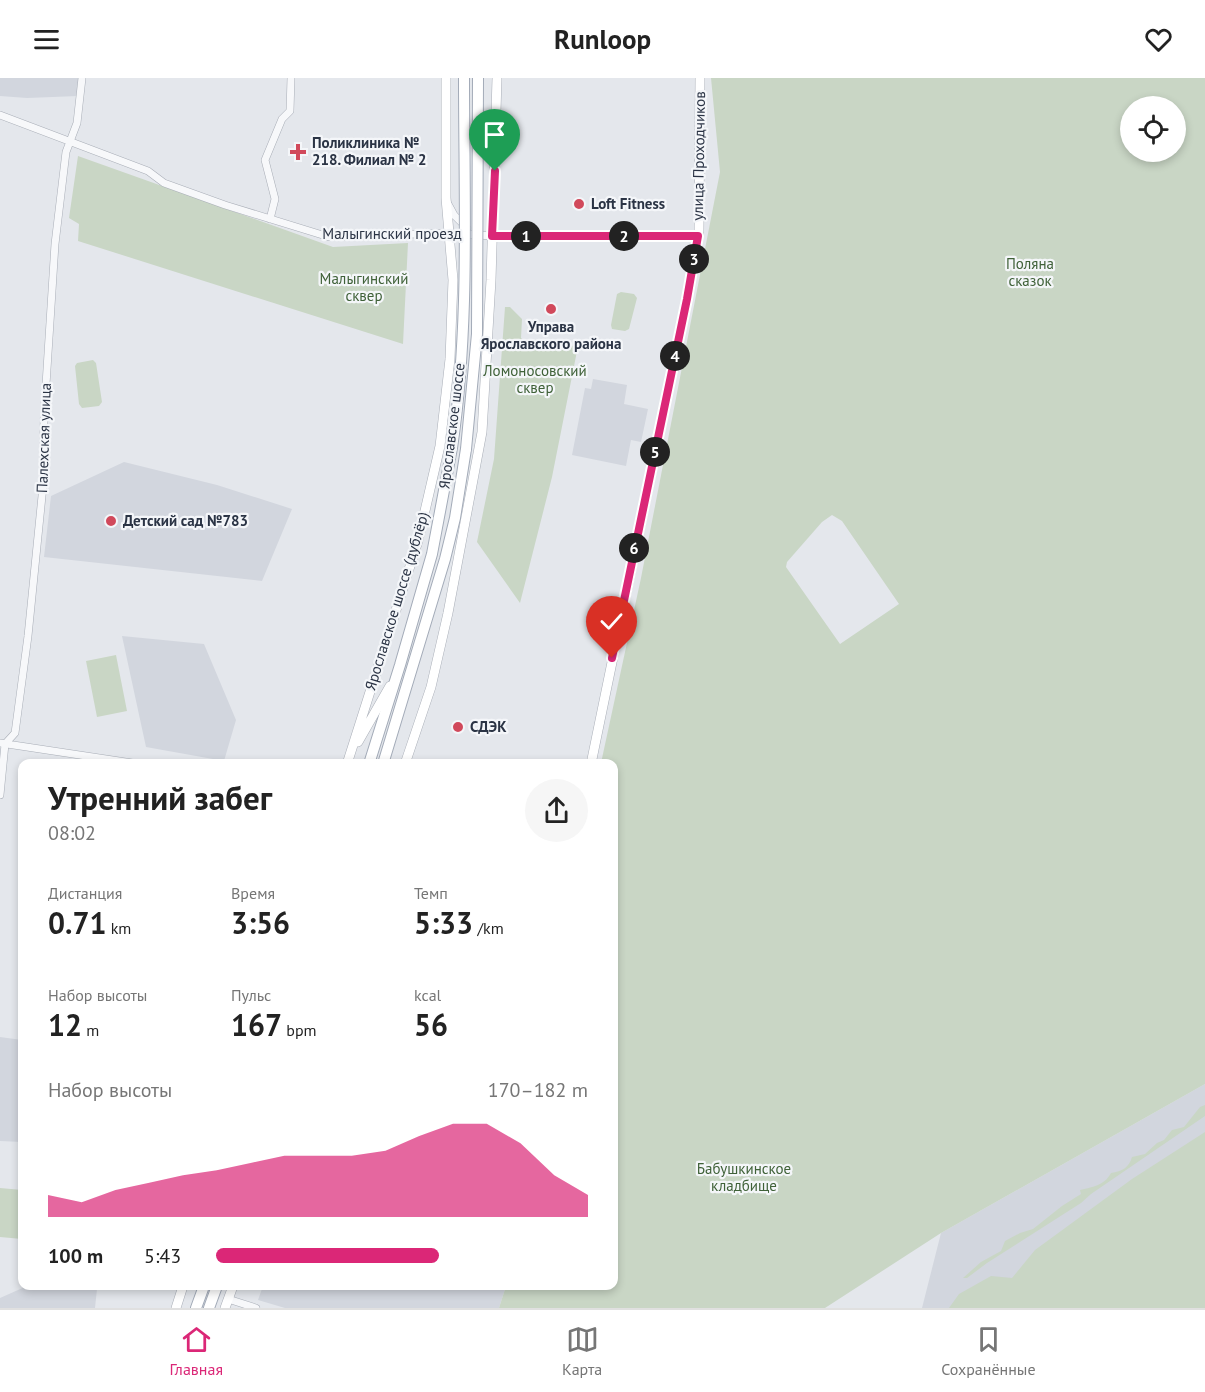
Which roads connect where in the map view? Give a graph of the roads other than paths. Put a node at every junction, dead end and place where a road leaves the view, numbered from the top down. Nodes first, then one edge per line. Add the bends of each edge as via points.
1 (82, 78) edge
2 (291, 78) edge
3 (446, 78) edge
4 (465, 78) edge
5 (478, 78) edge
6 (498, 78) edge
7 (700, 78) edge
8 (0, 115) edge
9 (69, 142) junction
10 (446, 198) junction
11 (270, 219) junction
12 (449, 233) junction
13 (488, 235) junction
14 (698, 236) junction
15 (453, 280) junction
16 (491, 280) junction
17 (400, 665) junction
18 (3, 744) edge
19 (351, 753) junction
20 (105, 759) edge
21 (349, 759) edge
22 (371, 759) edge
23 (385, 759) edge
24 (407, 759) edge
25 (592, 759) edge
26 (0, 795) edge
27 (182, 1290) edge
28 (203, 1290) edge
29 (216, 1290) edge
30 (227, 1304) edge
31 (176, 1308) edge
32 (196, 1308) edge
33 (209, 1308) edge
34 (256, 1308) edge

1 - 9 street, Палехская улица via 76,123
2 - 11 street via 290,111 282,119 264,160 275,199
3 - 10 street, Ярославское шоссе (дублёр)
4 - 17 main road, Ярославское шоссе, bridge via 463,335 457,412 436,536
5 - 23 main road, Ярославское шоссе, bridge via 477,334 466,449 445,560
6 - 13 street
7 - 14 street, улица Проходчиков
8 - 9 street, Малыгинский проезд
9 - 11 street, Малыгинский проезд via 148,171 164,183
9 - 18 street, Палехская улица via 55,244 43,486 28,636 15,733
10 - 12 street, Ярославское шоссе (дублёр)
10 - 13 street via 465,227
11 - 12 street, Малыгинский проезд via 329,237
12 - 13 street, Малыгинский проезд
12 - 15 street, Ярославское шоссе (дублёр)
13 - 14 street, Малыгинский проезд
13 - 16 street
14 - 25 street, улица Проходчиков
15 - 16 street via 460,268 472,262 484,268
15 - 19 street, Ярославское шоссе (дублёр) via 450,359 440,446 418,541
16 - 24 street via 482,432 430,687
17 - 19 street
17 - 22 main road, Ярославское шоссе
18 - 20 street
18 - 26 street, Палехская улица
19 - 21 street, Ярославское шоссе (дублёр)
27 - 31 street
28 - 32 main road
29 - 33 main road
30 - 34 street

